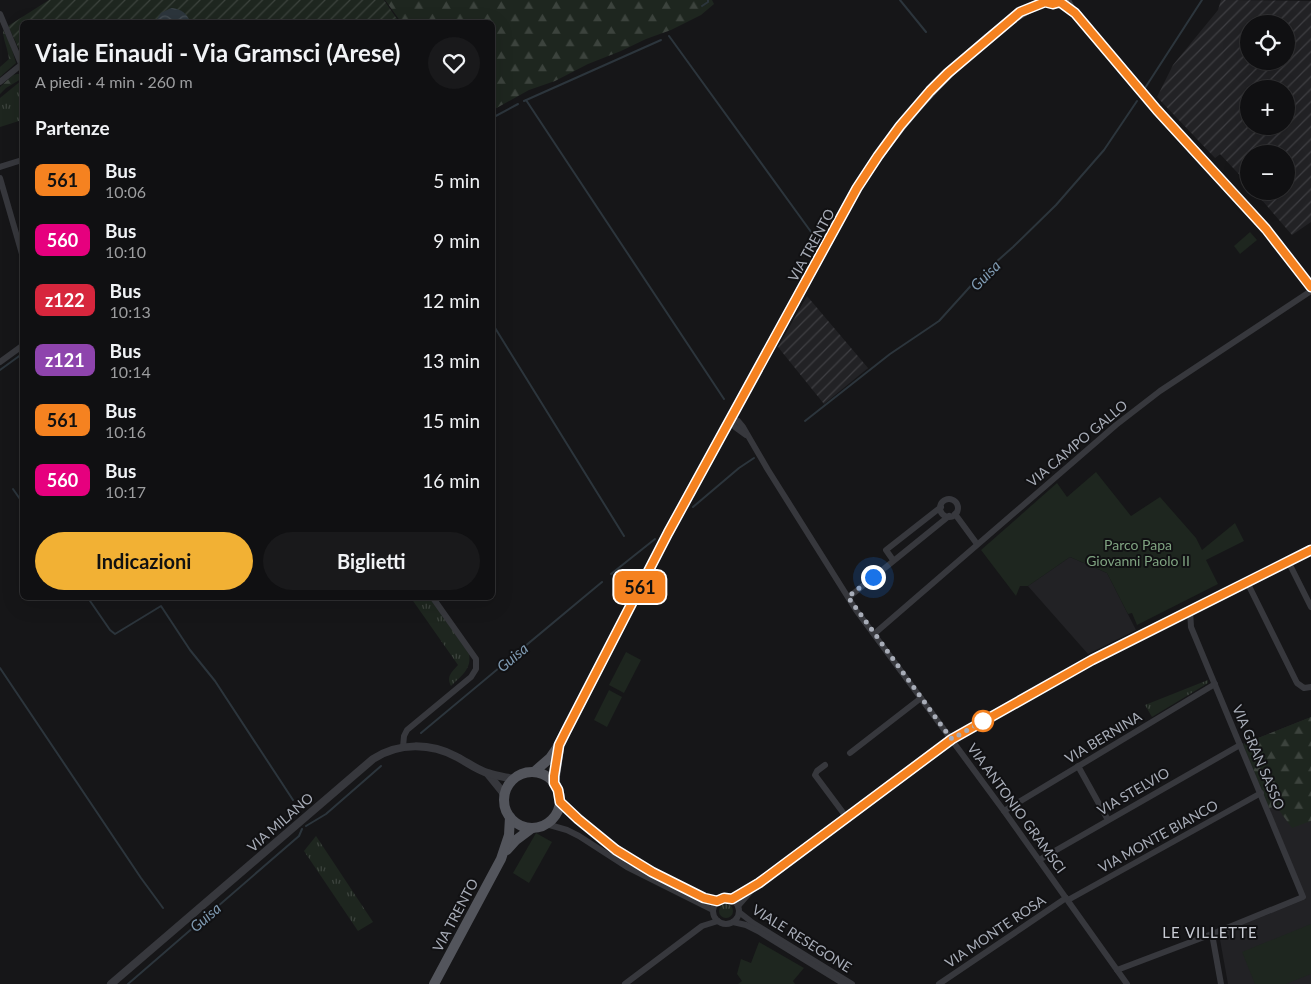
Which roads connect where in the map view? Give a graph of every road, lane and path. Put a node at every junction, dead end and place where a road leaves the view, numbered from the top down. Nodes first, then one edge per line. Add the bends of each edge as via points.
1 (1029, 0) edge
2 (1043, 1) edge
3 (1064, 1) edge
4 (1020, 12) junction
5 (0, 14) edge
6 (20, 60) edge
7 (20, 67) edge
8 (0, 82) edge
9 (20, 165) edge
10 (0, 167) edge
11 (0, 178) edge
12 (20, 241) edge
13 (1311, 287) edge
14 (1311, 291) edge
15 (20, 347) edge
16 (0, 362) edge
17 (730, 419) junction
18 (941, 507) junction
19 (952, 515) junction
20 (977, 544) junction
21 (1311, 550) edge
22 (893, 560) junction
23 (1288, 561) junction
24 (1247, 582) junction
25 (848, 597) junction
26 (434, 600) edge
27 (1311, 607) edge
28 (1190, 610) junction
29 (1180, 615) junction
30 (1191, 627) junction
31 (874, 634) junction
32 (1215, 684) junction
33 (1311, 687) edge
34 (921, 698) junction
35 (952, 739) junction
36 (559, 745) junction
37 (1240, 745) junction
38 (403, 747) junction
39 (850, 753) dead end
40 (825, 765) dead end
41 (1078, 766) junction
42 (534, 772) junction
43 (486, 773) junction
44 (514, 779) junction
45 (554, 783) junction
46 (1261, 793) junction
47 (505, 795) junction
48 (560, 802) junction
49 (1004, 811) junction
50 (510, 817) junction
51 (847, 818) junction
52 (1108, 820) junction
53 (546, 824) junction
54 (532, 828) junction
55 (508, 845) junction
56 (1039, 860) junction
57 (759, 883) junction
58 (732, 899) junction
59 (1067, 899) junction
60 (717, 901) junction
61 (738, 909) junction
62 (713, 911) junction
63 (718, 921) junction
64 (733, 922) junction
65 (702, 926) junction
66 (1212, 934) junction
67 (1117, 970) junction
68 (111, 984) edge
69 (434, 984) edge
70 (625, 984) edge
71 (844, 984) edge
72 (852, 984) edge
73 (939, 984) edge
74 (1127, 984) edge
75 (1221, 984) edge

1 - 4 main road, VIA TRENTO
2 - 3 main road, VIA TRENTO via 1053,4
2 - 4 main road, VIA TRENTO
3 - 13 street via 1266,229
4 - 17 main road, VIA TRENTO via 940,81 888,141 857,188
5 - 6 street
7 - 8 street
9 - 10 street
11 - 12 street
14 - 20 street, VIA CAMPO GALLO via 1160,391
15 - 16 street
17 - 25 street, VIA ANTONIO GRAMSCI via 747,435
17 - 36 main road, VIA TRENTO
18 - 19 street via 942,512
18 - 19 street via 945,500 953,500 958,507
18 - 22 street via 886,550
19 - 20 street
19 - 22 street
20 - 31 street, VIA CAMPO GALLO
21 - 23 street
22 - 25 street
23 - 24 street
23 - 27 street
24 - 28 street
24 - 33 street via 1297,683 1302,688
25 - 31 street, VIA ANTONIO GRAMSCI
26 - 38 street via 476,659 477,666 475,672 407,730
28 - 29 street
28 - 30 street, VIA GRAN SASSO
29 - 30 street, VIA GRAN SASSO
29 - 35 street via 1071,671
30 - 32 street, VIA GRAN SASSO
31 - 34 street, VIA ANTONIO GRAMSCI
32 - 37 street, VIA GRAN SASSO
32 - 41 street, VIA BERNINA
34 - 35 street, VIA ANTONIO GRAMSCI
34 - 39 street
35 - 49 street, VIA ANTONIO GRAMSCI
35 - 51 street
36 - 42 main road
36 - 45 main road
37 - 46 street, VIA GRAN SASSO
37 - 52 street, VIA STELVIO
38 - 43 street, VIA MILANO via 441,750
38 - 68 street, VIA MILANO via 373,759
40 - 51 street via 816,775
41 - 49 street, VIA BERNINA
41 - 52 street
42 - 44 main road
42 - 45 main road via 545,775
43 - 44 street
43 - 47 street
44 - 47 main road
45 - 48 main road
46 - 59 street, VIA MONTE BIANCO
46 - 66 street, VIA GRAN SASSO via 1303,897
47 - 50 main road
48 - 53 main road via 556,815
48 - 60 street via 624,855 700,896
49 - 56 street, VIA ANTONIO GRAMSCI
50 - 54 main road
50 - 55 main road
51 - 57 street
52 - 56 street, VIA STELVIO
53 - 54 main road
53 - 62 street via 579,836 627,867
54 - 55 main road
55 - 69 main road, VIA TRENTO
56 - 59 street, VIA ANTONIO GRAMSCI
57 - 58 street
57 - 61 street
58 - 60 street
58 - 61 street
59 - 67 street, VIA ANTONIO GRAMSCI
59 - 73 street, VIA MONTE ROSA
60 - 62 street
61 - 64 street
61 - 72 street, VIALE RESEGONE via 753,923
62 - 63 street
62 - 65 street
63 - 64 street
63 - 65 street
64 - 71 street, VIALE RESEGONE via 758,931
65 - 70 street
66 - 67 street
66 - 75 street
67 - 74 street, VIA ANTONIO GRAMSCI

